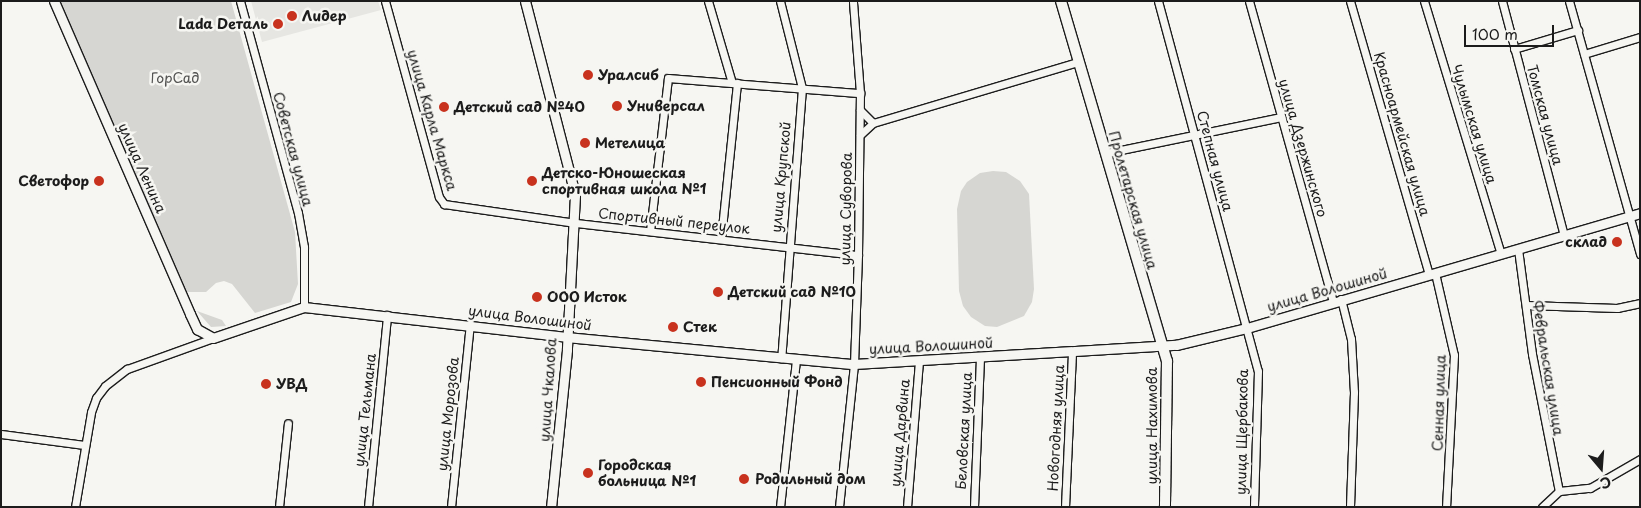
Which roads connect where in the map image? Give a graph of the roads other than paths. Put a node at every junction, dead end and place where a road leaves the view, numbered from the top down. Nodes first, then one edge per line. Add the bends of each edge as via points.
1 (54, 1) edge
2 (240, 1) edge
3 (385, 1) edge
4 (525, 1) edge
5 (708, 1) edge
6 (780, 1) edge
7 (853, 1) edge
8 (1061, 1) edge
9 (1158, 1) edge
10 (1249, 1) edge
11 (1350, 1) edge
12 (1424, 1) edge
13 (1502, 1) edge
14 (1570, 1) edge
15 (1578, 30) junction
16 (1640, 37) edge
17 (1514, 48) junction
18 (1584, 54) junction
19 (1078, 62) junction
20 (734, 83) junction
21 (802, 88) junction
22 (860, 92) junction
23 (860, 110) junction
24 (1281, 117) junction
25 (873, 124) junction
26 (860, 134) junction
27 (1195, 137) junction
28 (1106, 154) junction
29 (1635, 214) edge
30 (576, 223) junction
31 (650, 230) junction
32 (1564, 235) junction
33 (721, 238) junction
34 (787, 246) junction
35 (1518, 249) junction
36 (1501, 254) junction
37 (1640, 254) edge
38 (858, 255) junction
39 (1432, 273) junction
40 (1337, 300) junction
41 (1640, 303) edge
42 (1526, 305) junction
43 (304, 307) junction
44 (388, 315) junction
45 (470, 324) junction
46 (1247, 328) junction
47 (566, 337) junction
48 (213, 338) junction
49 (1163, 346) junction
50 (1072, 350) junction
51 (980, 357) junction
52 (781, 358) junction
53 (796, 359) junction
54 (919, 360) junction
55 (854, 364) junction
56 (288, 423) dead end
57 (1, 434) edge
58 (84, 446) junction
59 (1640, 458) edge
60 (1559, 491) junction
61 (75, 507) edge
62 (279, 507) edge
63 (368, 507) edge
64 (451, 507) edge
65 (551, 507) edge
66 (780, 507) edge
67 (839, 507) edge
68 (907, 507) edge
69 (974, 507) edge
70 (1065, 507) edge
71 (1165, 507) edge
72 (1254, 507) edge
73 (1350, 507) edge
74 (1446, 507) edge
75 (1542, 507) edge

1 - 48 street, улица Ленина via 190,314 198,329
2 - 43 street, Советская улица via 298,214 304,247
3 - 30 street, улица Карла Маркса via 439,197 444,204
4 - 30 street, улица Чкалова via 575,195
5 - 20 street
6 - 21 street, улица Крупской
7 - 22 street, улица Суворова
8 - 19 main road, Пролетарская улица
9 - 27 street, Степная улица
10 - 24 street, улица Дзержинского
11 - 39 street, Красноармейская улица
12 - 36 street, Чулымская улица
13 - 17 street, Томская улица
14 - 15 street
15 - 17 street
15 - 18 street
16 - 18 street
17 - 32 street, Томская улица
18 - 29 street
19 - 25 street
19 - 28 main road, Пролетарская улица
20 - 21 street
20 - 31 street via 668,78
20 - 33 street
21 - 22 street
21 - 34 street, улица Крупской
22 - 23 street, улица Суворова
23 - 25 street
23 - 26 street, улица Суворова
24 - 27 street
24 - 40 street, улица Дзержинского
25 - 26 street
26 - 38 street, улица Суворова
27 - 28 street
27 - 46 street, Степная улица
28 - 49 main road, Пролетарская улица
29 - 32 street, улица Волошиной
29 - 37 street
30 - 31 street, Спортивный переулок
30 - 47 street, улица Чкалова
31 - 33 street, Спортивный переулок
32 - 35 street, улица Волошиной
33 - 34 street, Спортивный переулок
34 - 38 street, Спортивный переулок
34 - 52 street, улица Крупской
35 - 36 street, улица Волошиной
35 - 42 street, Февральская улица
36 - 39 street, улица Волошиной
38 - 55 street, улица Суворова
39 - 40 street, улица Волошиной
39 - 74 street, Сенная улица via 1450,326 1454,361
40 - 46 street, улица Волошиной
40 - 73 street, улица Дзержинского via 1351,339 1354,392
41 - 42 street via 1617,308
42 - 60 street, Февральская улица via 1548,445
43 - 44 street, улица Волошиной
43 - 48 street, улица Волошиной
44 - 45 street, улица Волошиной
44 - 63 street, улица Тельмана
45 - 47 street, улица Волошиной
45 - 64 street, улица Морозова
46 - 49 street, улица Волошиной
46 - 72 street, улица Щербакова via 1258,371
47 - 52 street, улица Волошиной
47 - 65 street, улица Чкалова
48 - 58 street via 115,377 96,398
49 - 50 street, улица Волошиной
49 - 71 main road, улица Нахимова via 1168,394
50 - 51 street, улица Волошиной
50 - 70 street, Новогодняя улица
51 - 54 street, улица Волошиной
51 - 69 street, Беловская улица
52 - 53 street, улица Волошиной
53 - 55 street, улица Волошиной
53 - 66 street
54 - 55 street, улица Волошиной
54 - 68 street, улица Дарвина
55 - 67 street, улица Суворова
56 - 62 street
57 - 58 street
58 - 61 street
59 - 60 street via 1590,488
60 - 75 street

